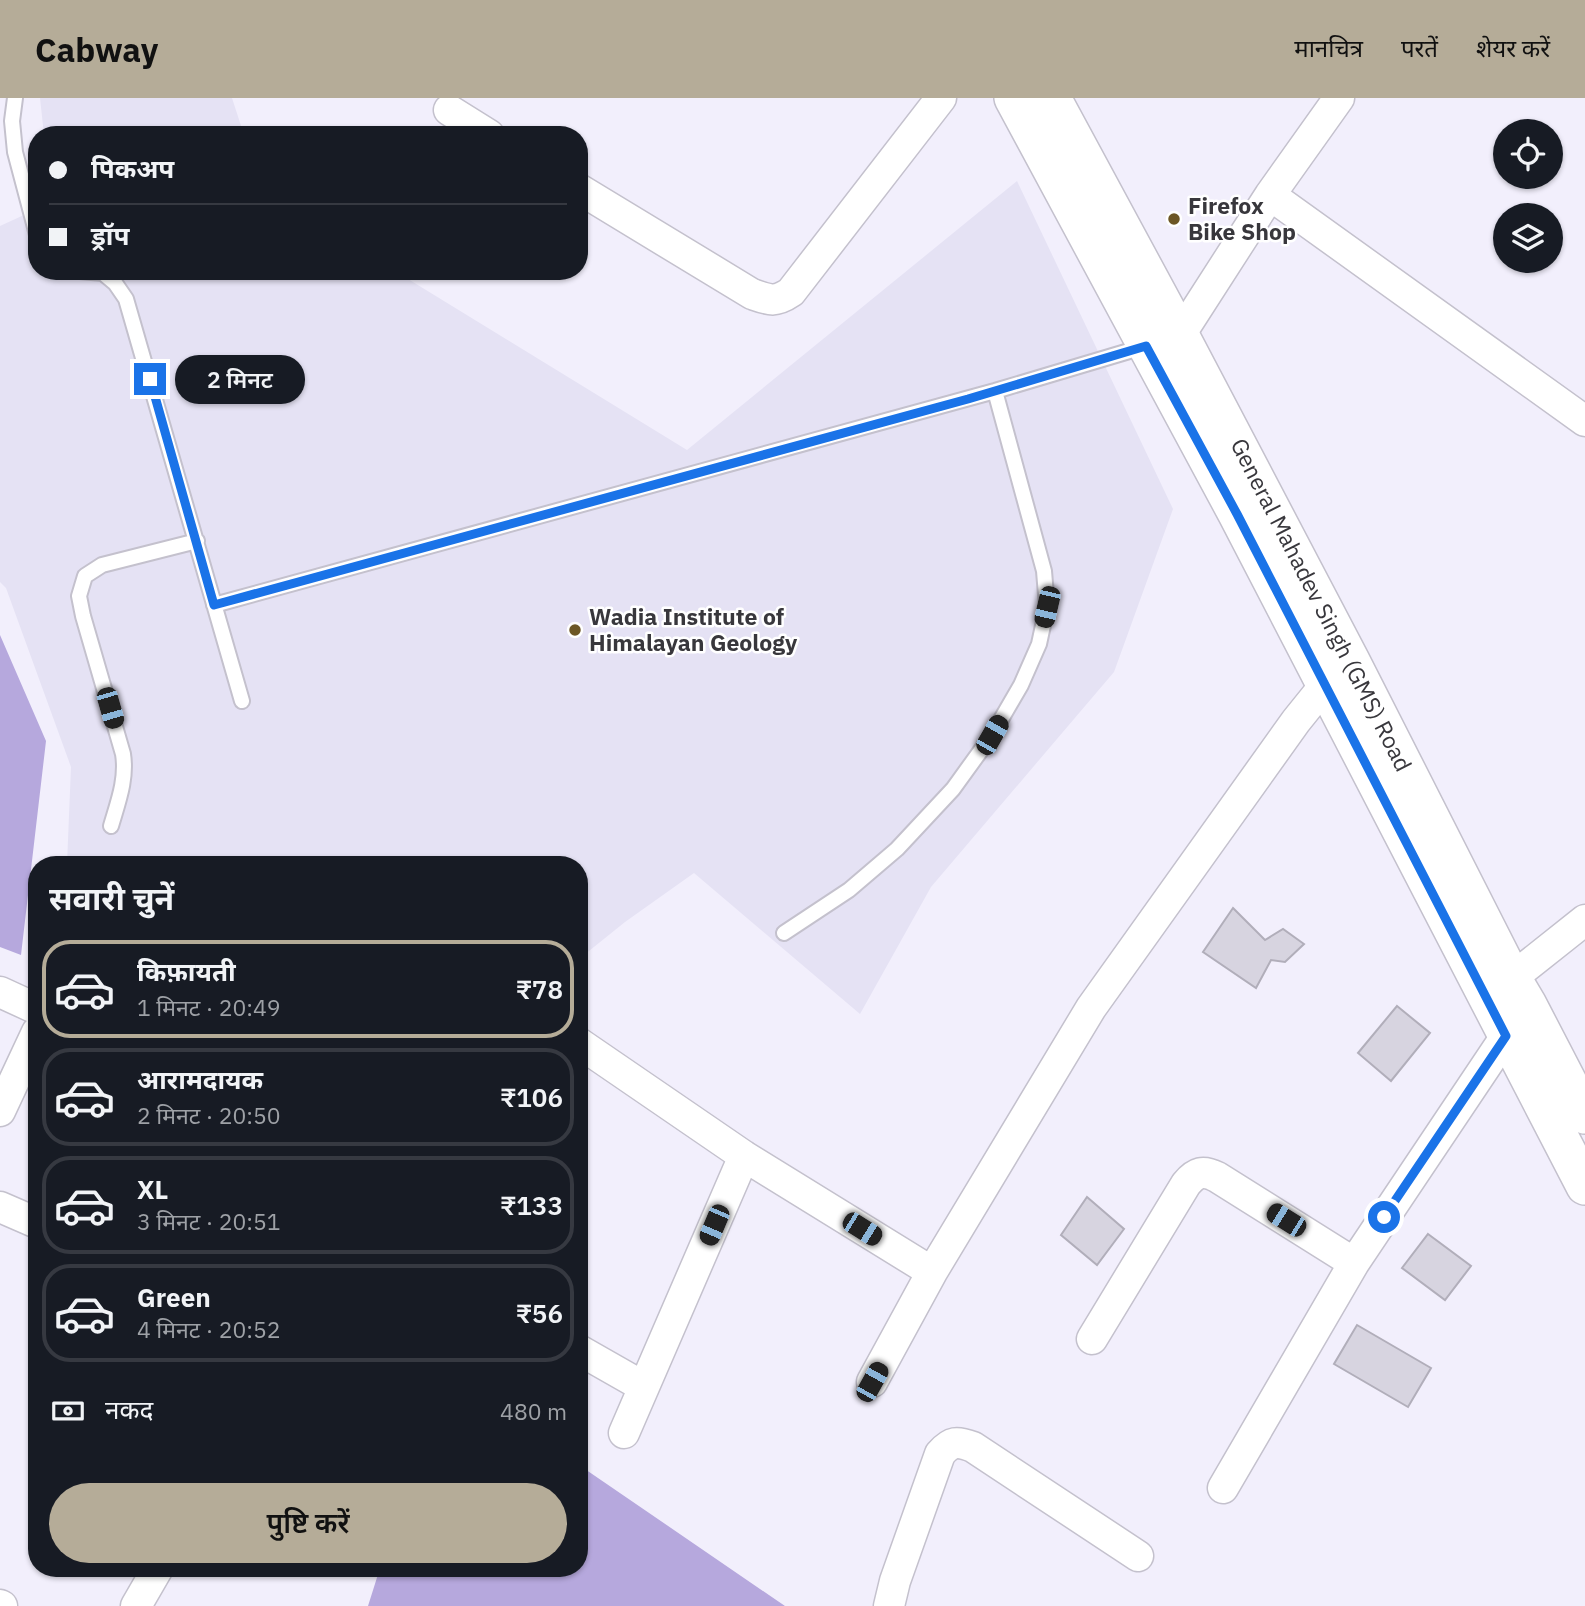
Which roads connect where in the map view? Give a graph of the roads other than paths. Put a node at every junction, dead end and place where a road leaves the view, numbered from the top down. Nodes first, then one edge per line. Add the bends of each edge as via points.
1 (15, 98) edge
2 (941, 98) edge
3 (1013, 98) edge
4 (1052, 98) edge
5 (1339, 98) edge
6 (449, 110) dead end
7 (475, 126) edge
8 (588, 195) edge
9 (1270, 195) junction
10 (28, 201) edge
11 (112, 280) edge
12 (1180, 335) junction
13 (1146, 346) junction
14 (995, 391) junction
15 (1585, 421) edge
16 (197, 541) junction
17 (214, 605) junction
18 (1325, 685) junction
19 (242, 701) dead end
20 (111, 826) dead end
21 (1585, 920) edge
22 (785, 933) dead end
23 (1512, 978) junction
24 (0, 992) edge
25 (28, 1005) edge
26 (1506, 1036) junction
27 (588, 1049) edge
28 (28, 1051) edge
29 (0, 1111) edge
30 (1585, 1115) edge
31 (744, 1156) junction
32 (1585, 1186) edge
33 (0, 1207) edge
34 (28, 1219) edge
35 (1354, 1263) junction
36 (932, 1272) junction
37 (1092, 1339) dead end
38 (588, 1355) edge
39 (872, 1382) dead end
40 (644, 1387) junction
41 (624, 1433) dead end
42 (1223, 1488) dead end
43 (1138, 1556) dead end
44 (153, 1577) edge
45 (136, 1606) edge
46 (890, 1606) edge

1 - 10 lane via 15,152
2 - 8 street via 791,292 780,299 752,295
3 - 13 street
4 - 12 street, General Mahadev Singh (GMS) Road
5 - 9 street
6 - 7 street
9 - 12 street
9 - 15 street
11 - 16 lane via 126,299
12 - 23 street, General Mahadev Singh (GMS) Road
13 - 14 lane
13 - 18 street
14 - 17 lane
14 - 22 lane via 1044,571 1047,607 1038,644 992,735 953,789 897,849 849,890
16 - 17 lane
16 - 20 lane via 102,565 85,576 79,596 83,617 125,767
17 - 19 lane
18 - 26 street
18 - 36 street via 1091,1008
21 - 23 street
23 - 30 street, General Mahadev Singh (GMS) Road
24 - 25 street
26 - 32 street
26 - 35 street
27 - 31 street
28 - 29 street
31 - 36 street
31 - 40 street
33 - 34 street
35 - 37 street via 1217,1177 1201,1173 1186,1184
35 - 42 street
36 - 39 street
38 - 40 street
40 - 41 street
43 - 46 street via 973,1447 961,1442 948,1444 940,1454
44 - 45 street

